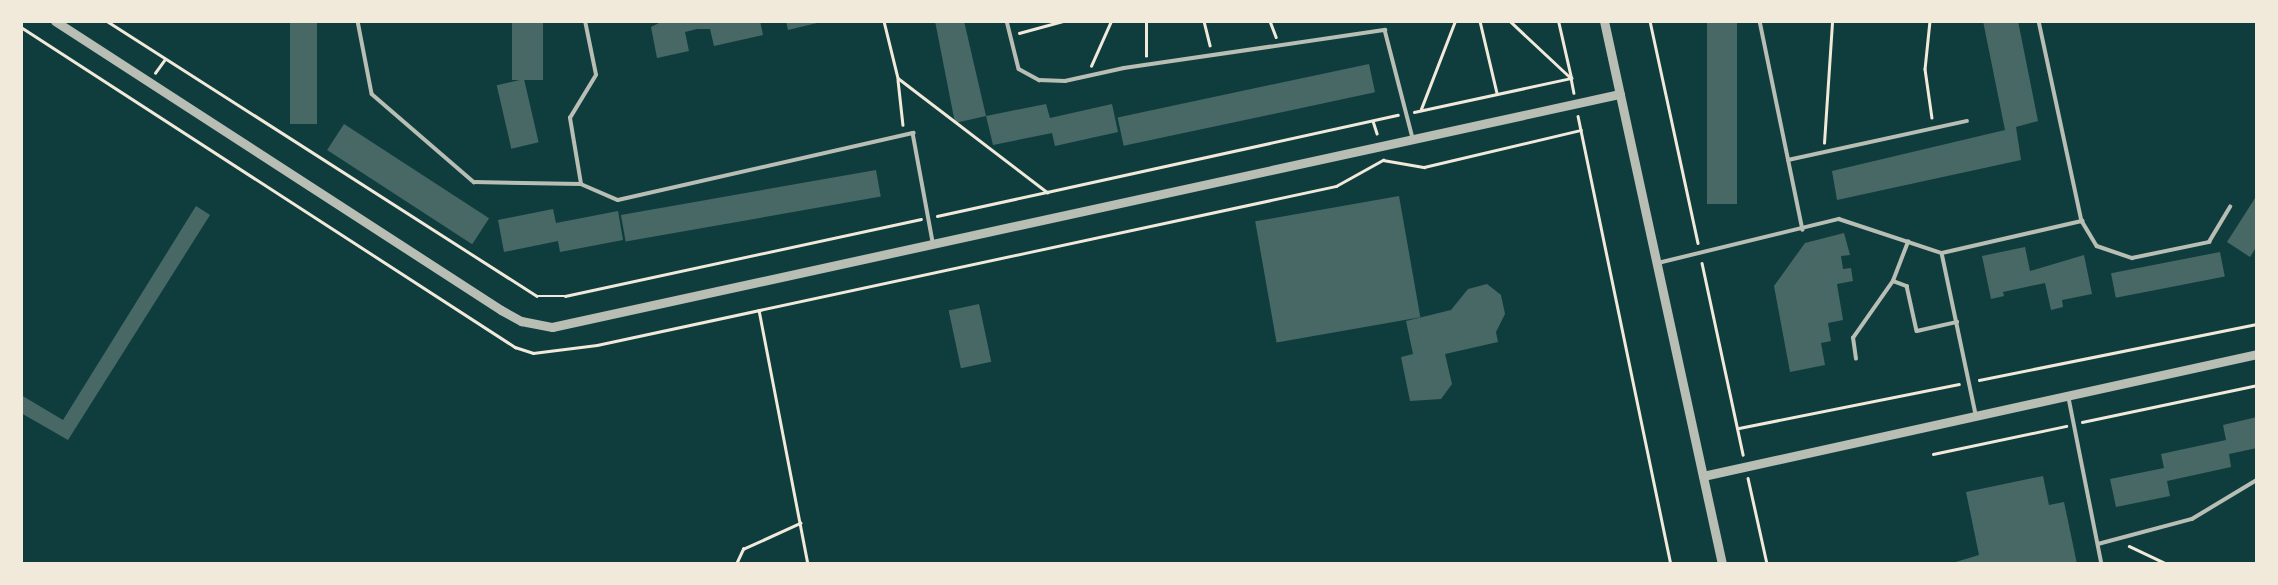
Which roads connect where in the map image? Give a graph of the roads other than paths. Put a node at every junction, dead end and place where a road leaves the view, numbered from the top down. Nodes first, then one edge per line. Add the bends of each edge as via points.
1 (55, 21) edge
2 (358, 21) edge
3 (585, 21) edge
4 (1007, 21) edge
5 (1383, 21) edge
6 (1604, 21) edge
7 (1760, 21) edge
8 (2039, 21) edge
9 (1385, 30) junction
10 (1620, 94) junction
11 (1967, 121) dead end
12 (1413, 140) junction
13 (1788, 160) junction
14 (581, 184) junction
15 (2231, 206) dead end
16 (2082, 221) junction
17 (1803, 230) junction
18 (1908, 242) junction
19 (934, 244) junction
20 (1942, 253) junction
21 (1658, 263) junction
22 (1893, 281) junction
23 (1957, 322) junction
24 (2257, 354) edge
25 (1856, 359) dead end
26 (2069, 395) junction
27 (1976, 414) junction
28 (1703, 476) junction
29 (2257, 480) edge
30 (2098, 544) junction
31 (1723, 564) edge
32 (2102, 564) edge

1 - 19 street via 501,310 536,325 571,325
2 - 14 lane via 372,94 474,182
3 - 14 lane via 596,75 570,118
4 - 9 lane via 1019,69 1039,80
5 - 9 lane
6 - 10 street
7 - 13 lane
8 - 16 lane
9 - 12 lane
10 - 12 street
10 - 21 street
11 - 13 lane
12 - 19 street
13 - 17 lane
14 - 19 lane via 618,200 913,133
15 - 16 lane via 2209,242 2132,258 2097,246
16 - 20 lane
17 - 18 lane via 1839,219
17 - 21 lane
18 - 20 lane
18 - 22 lane
20 - 23 lane
21 - 28 street
22 - 23 lane via 1908,286 1917,331
22 - 25 lane via 1853,338
23 - 27 lane
24 - 26 street
26 - 27 street
26 - 30 lane
27 - 28 street
28 - 31 street
29 - 30 lane via 2192,519
30 - 32 lane

